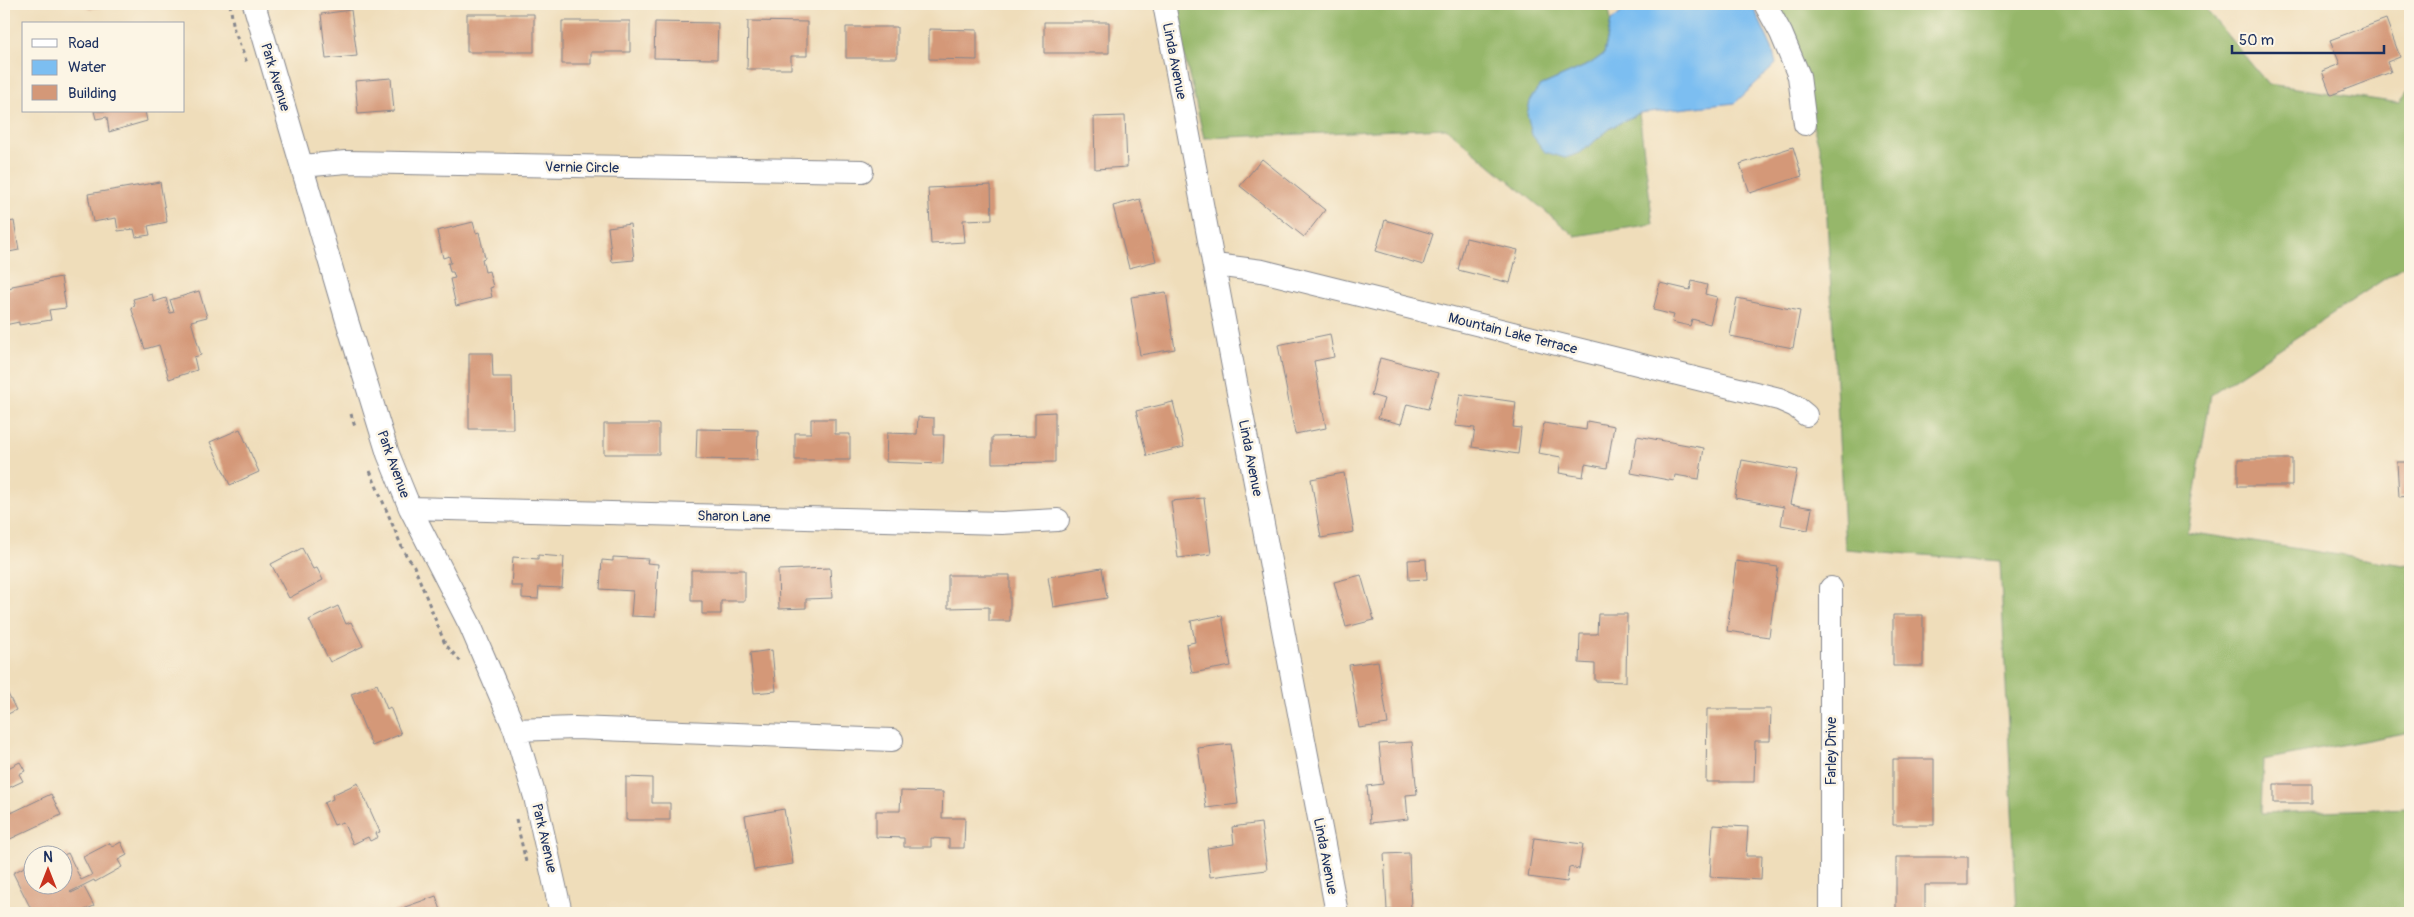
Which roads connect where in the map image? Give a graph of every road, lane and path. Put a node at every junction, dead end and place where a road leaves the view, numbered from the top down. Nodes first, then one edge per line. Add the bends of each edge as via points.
1 (254, 4) edge
2 (1164, 4) edge
3 (1765, 4) edge
4 (1805, 124) dead end
5 (302, 166) junction
6 (862, 171) dead end
7 (1215, 265) junction
8 (1806, 415) dead end
9 (410, 508) junction
10 (1058, 520) dead end
11 (1831, 588) dead end
12 (515, 730) junction
13 (892, 740) dead end
14 (561, 913) edge
15 (1337, 913) edge
16 (1832, 913) edge

1 - 5 street, Park Avenue
2 - 7 street, Linda Avenue
3 - 4 street via 1799,76
5 - 6 street, Vernie Circle via 346,162
5 - 9 street, Park Avenue via 388,454
7 - 8 street, Mountain Lake Terrace via 1262,271 1779,399
7 - 15 street, Linda Avenue
9 - 10 street, Sharon Lane via 1002,523
9 - 12 street, Park Avenue via 470,625
11 - 16 street, Farley Drive
12 - 13 street via 575,728
12 - 14 street, Park Avenue via 535,797

